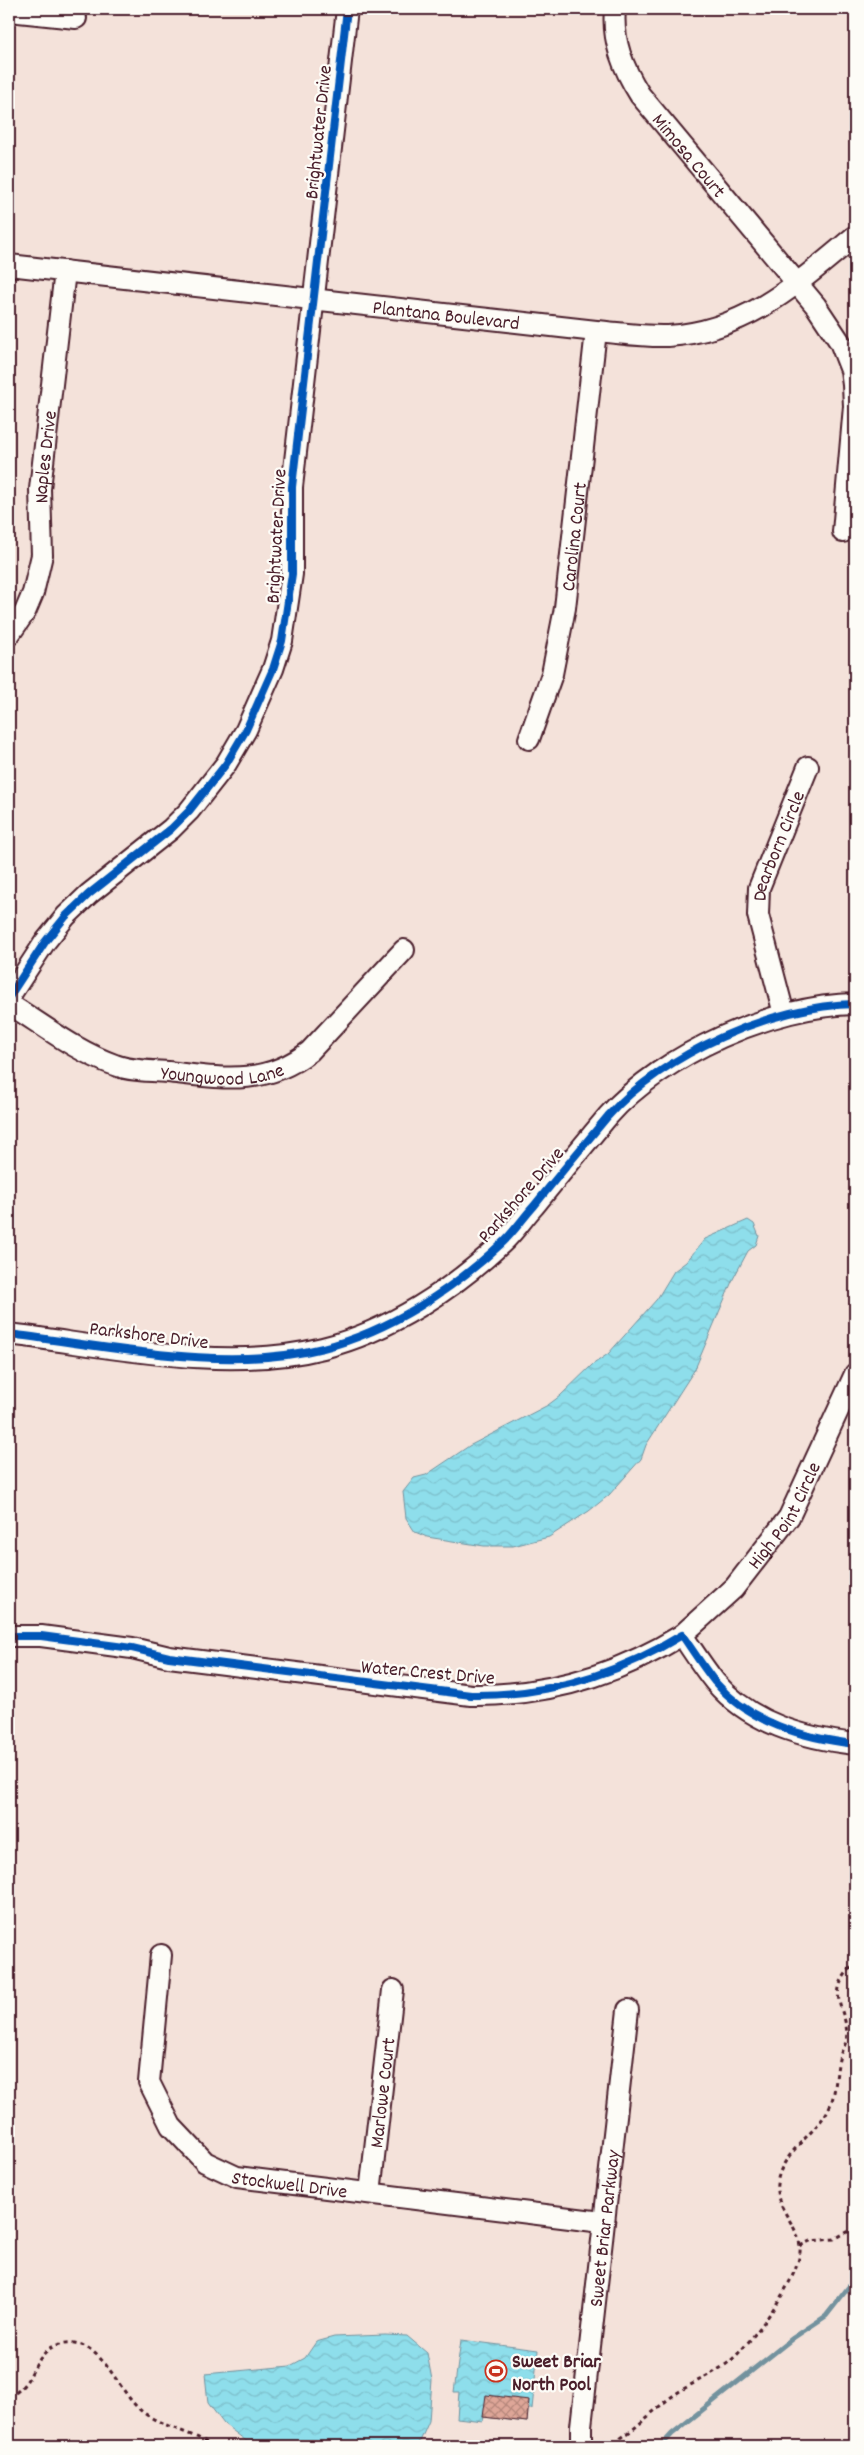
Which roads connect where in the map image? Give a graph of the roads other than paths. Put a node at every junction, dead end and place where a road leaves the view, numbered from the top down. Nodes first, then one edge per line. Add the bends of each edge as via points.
1 (347, 9) edge
2 (615, 9) edge
3 (9, 11) edge
4 (76, 18) dead end
5 (855, 236) edge
6 (9, 265) edge
7 (65, 271) junction
8 (798, 284) junction
9 (315, 299) junction
10 (596, 331) junction
11 (843, 532) dead end
12 (9, 635) edge
13 (530, 740) dead end
14 (808, 767) dead end
15 (404, 950) dead end
16 (9, 996) edge
17 (9, 1004) edge
18 (855, 1004) edge
19 (784, 1014) junction
20 (9, 1334) edge
21 (855, 1374) edge
22 (682, 1635) junction
23 (9, 1636) edge
24 (855, 1744) edge
25 (162, 1955) dead end
26 (393, 1990) dead end
27 (628, 2010) dead end
28 (370, 2193) junction
29 (602, 2222) junction
30 (581, 2446) edge

1 - 9 street, Brightwater Drive
2 - 8 street, Mimosa Court via 618,51 640,95
3 - 4 street
5 - 8 street, Plantana Boulevard
6 - 7 street, Plantana Boulevard
7 - 9 street, Plantana Boulevard
7 - 12 street, Naples Drive via 40,489 42,556 33,593
8 - 10 street, Plantana Boulevard via 756,311 709,330 666,336
8 - 11 street, Mimosa Court via 840,342 851,370 854,406
9 - 10 street, Plantana Boulevard
9 - 16 street, Brightwater Drive via 292,488 292,574 282,641 261,700 226,764 189,811 66,916
10 - 13 street, Carolina Court via 564,616 552,674
14 - 19 street, Dearborn Circle via 759,888 758,915
15 - 17 street, Youngwood Lane via 310,1052 294,1064 257,1077 231,1079 120,1067 90,1054
18 - 19 street, Parkshore Drive
19 - 20 street, Parkshore Drive via 732,1031 658,1072 611,1114 504,1242 445,1292 376,1329 323,1348 257,1358 202,1358
21 - 22 street, High Point Circle via 789,1517 734,1588
22 - 23 street, Water Crest Drive via 657,1650 582,1681 495,1695 292,1673 41,1636
22 - 24 street via 716,1682 745,1709 796,1733
25 - 28 street, Stockwell Drive via 149,2082 171,2126 205,2162 238,2178
26 - 28 street, Marlowe Court
27 - 29 street, Sweet Briar Parkway
28 - 29 street, Stockwell Drive
29 - 30 street, Sweet Briar Parkway

